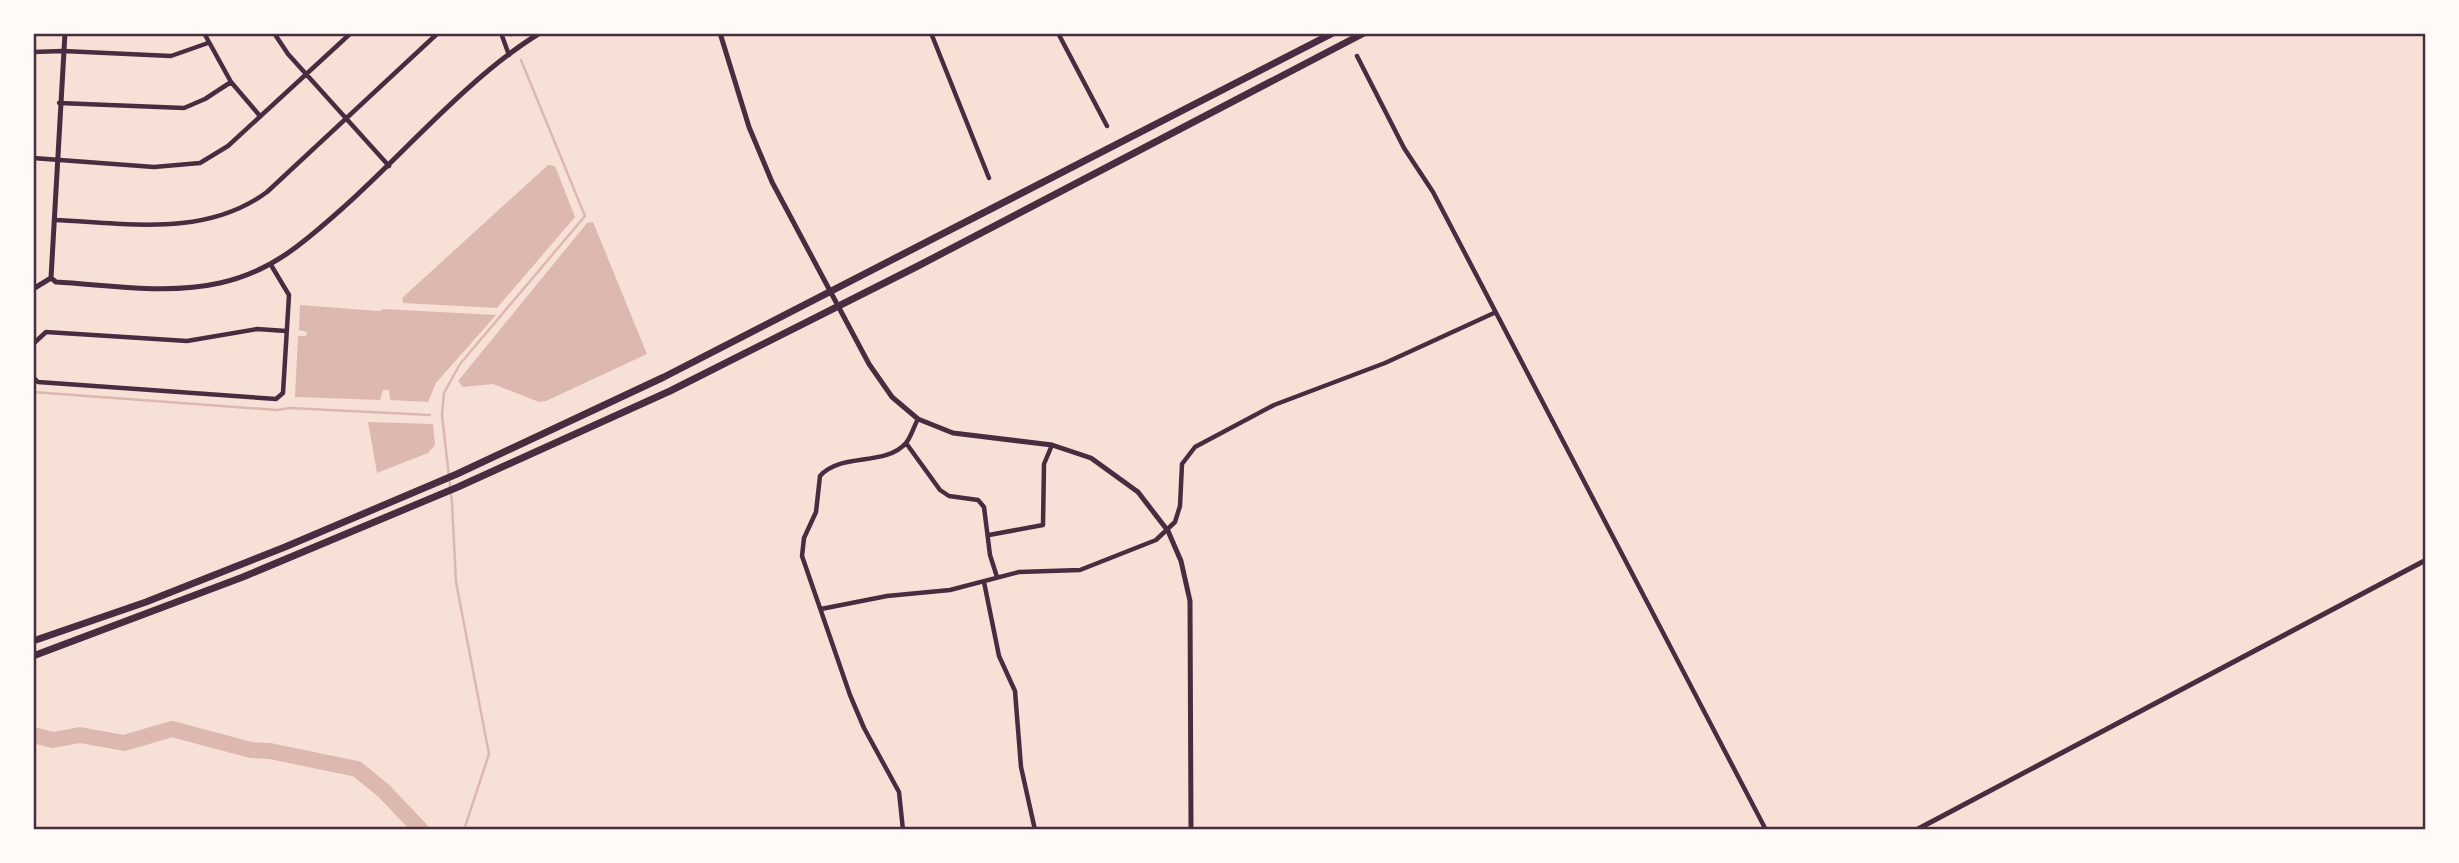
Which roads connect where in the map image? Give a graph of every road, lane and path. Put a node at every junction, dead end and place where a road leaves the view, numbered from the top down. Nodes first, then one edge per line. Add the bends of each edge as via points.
1 (65, 33) edge
2 (204, 33) edge
3 (274, 33) edge
4 (438, 33) edge
5 (500, 33) edge
6 (540, 33) edge
7 (720, 33) edge
8 (931, 33) edge
9 (1058, 33) edge
10 (1333, 33) edge
11 (1364, 33) edge
12 (348, 34) edge
13 (208, 43) junction
14 (63, 51) junction
15 (33, 52) edge
16 (509, 54) junction
17 (1357, 57) dead end
18 (307, 74) junction
19 (231, 82) junction
20 (59, 103) junction
21 (260, 116) junction
22 (347, 117) junction
23 (1107, 126) dead end
24 (33, 158) edge
25 (56, 161) junction
26 (389, 166) junction
27 (989, 178) dead end
28 (52, 220) junction
29 (271, 265) junction
30 (51, 278) junction
31 (33, 289) edge
32 (831, 293) junction
33 (839, 306) junction
34 (1494, 313) junction
35 (286, 331) junction
36 (33, 345) edge
37 (33, 368) edge
38 (33, 377) edge
39 (918, 419) junction
40 (906, 443) junction
41 (1052, 445) junction
42 (1168, 531) junction
43 (989, 535) junction
44 (2426, 560) edge
45 (997, 577) junction
46 (984, 582) junction
47 (821, 609) junction
48 (33, 641) edge
49 (33, 656) edge
50 (903, 830) edge
51 (1035, 830) edge
52 (1191, 830) edge
53 (1766, 830) edge
54 (1916, 830) edge

1 - 14 street
2 - 13 street
3 - 18 street
4 - 22 street
5 - 16 street
6 - 16 street
7 - 32 street via 749,127 772,182
8 - 27 street
9 - 23 street
10 - 32 highway
11 - 33 highway
12 - 18 street
13 - 14 street via 171,56
13 - 19 street
14 - 15 street
14 - 20 street
16 - 26 street
17 - 34 street
18 - 21 street
18 - 22 street
19 - 20 street via 184,108
19 - 21 street
20 - 25 street
21 - 25 street via 210,159 188,166
22 - 26 street
22 - 28 street via 267,192 236,212 176,225
24 - 25 street
25 - 28 street
26 - 29 street via 300,246
28 - 30 street
29 - 30 street via 222,283 176,289 56,282
29 - 35 street via 289,295
30 - 31 street
32 - 33 street
32 - 48 highway via 457,474 224,572
33 - 39 street via 881,384
33 - 49 highway via 670,391 458,487 243,577
34 - 42 street via 1385,363 1274,405 1195,447 1182,464 1179,514
34 - 53 street
35 - 36 street via 257,329 187,341 46,332
35 - 38 street via 283,393 276,399 38,382
36 - 37 street
39 - 40 street
39 - 41 street via 966,436
40 - 43 street via 940,490 949,496 978,500 984,506
40 - 47 street via 890,453 831,468 820,476 816,512 804,538 802,556
41 - 42 street via 1111,469 1138,492
41 - 43 street via 1044,464 1043,525
42 - 45 street via 1080,570 1027,570
42 - 52 street via 1190,601
43 - 45 street
44 - 54 street
45 - 46 street
46 - 47 street
46 - 51 street via 999,656 1015,691 1021,767
47 - 50 street via 849,695 899,792

